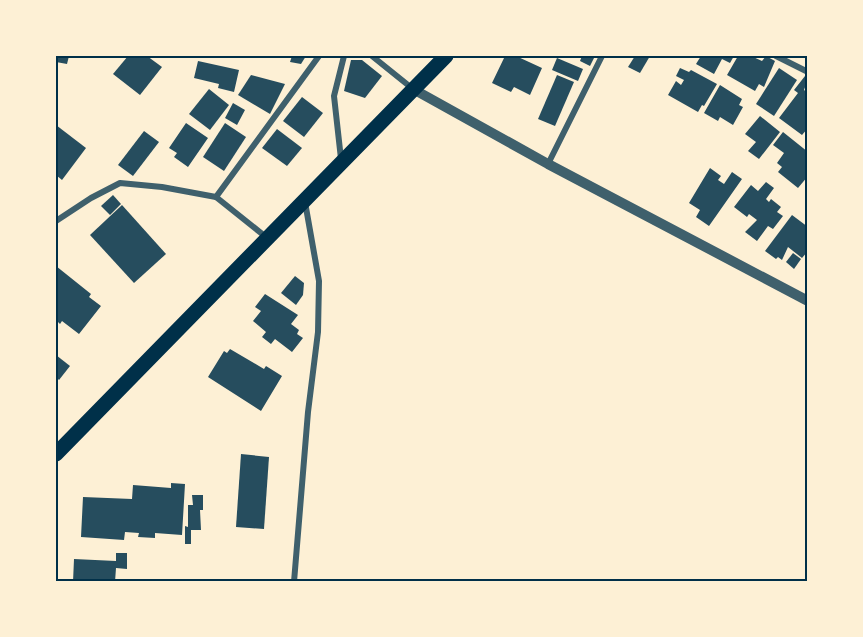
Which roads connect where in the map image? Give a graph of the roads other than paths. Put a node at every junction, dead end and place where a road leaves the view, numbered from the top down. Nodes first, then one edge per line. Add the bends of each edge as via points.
1 (319, 56) edge
2 (344, 56) edge
3 (372, 56) edge
4 (446, 56) edge
5 (602, 56) edge
6 (776, 56) edge
7 (807, 72) edge
8 (413, 89) junction
9 (342, 163) junction
10 (548, 164) junction
11 (216, 197) junction
12 (305, 201) junction
13 (56, 221) edge
14 (268, 239) junction
15 (807, 301) edge
16 (56, 454) edge
17 (294, 582) edge

1 - 11 street
2 - 9 street via 334,96
3 - 8 street
4 - 8 main road
5 - 10 street
6 - 7 street
8 - 9 main road
8 - 10 street
9 - 12 main road
10 - 15 street
11 - 13 street via 120,183
11 - 14 street
12 - 14 main road
12 - 17 street via 319,281
14 - 16 main road

